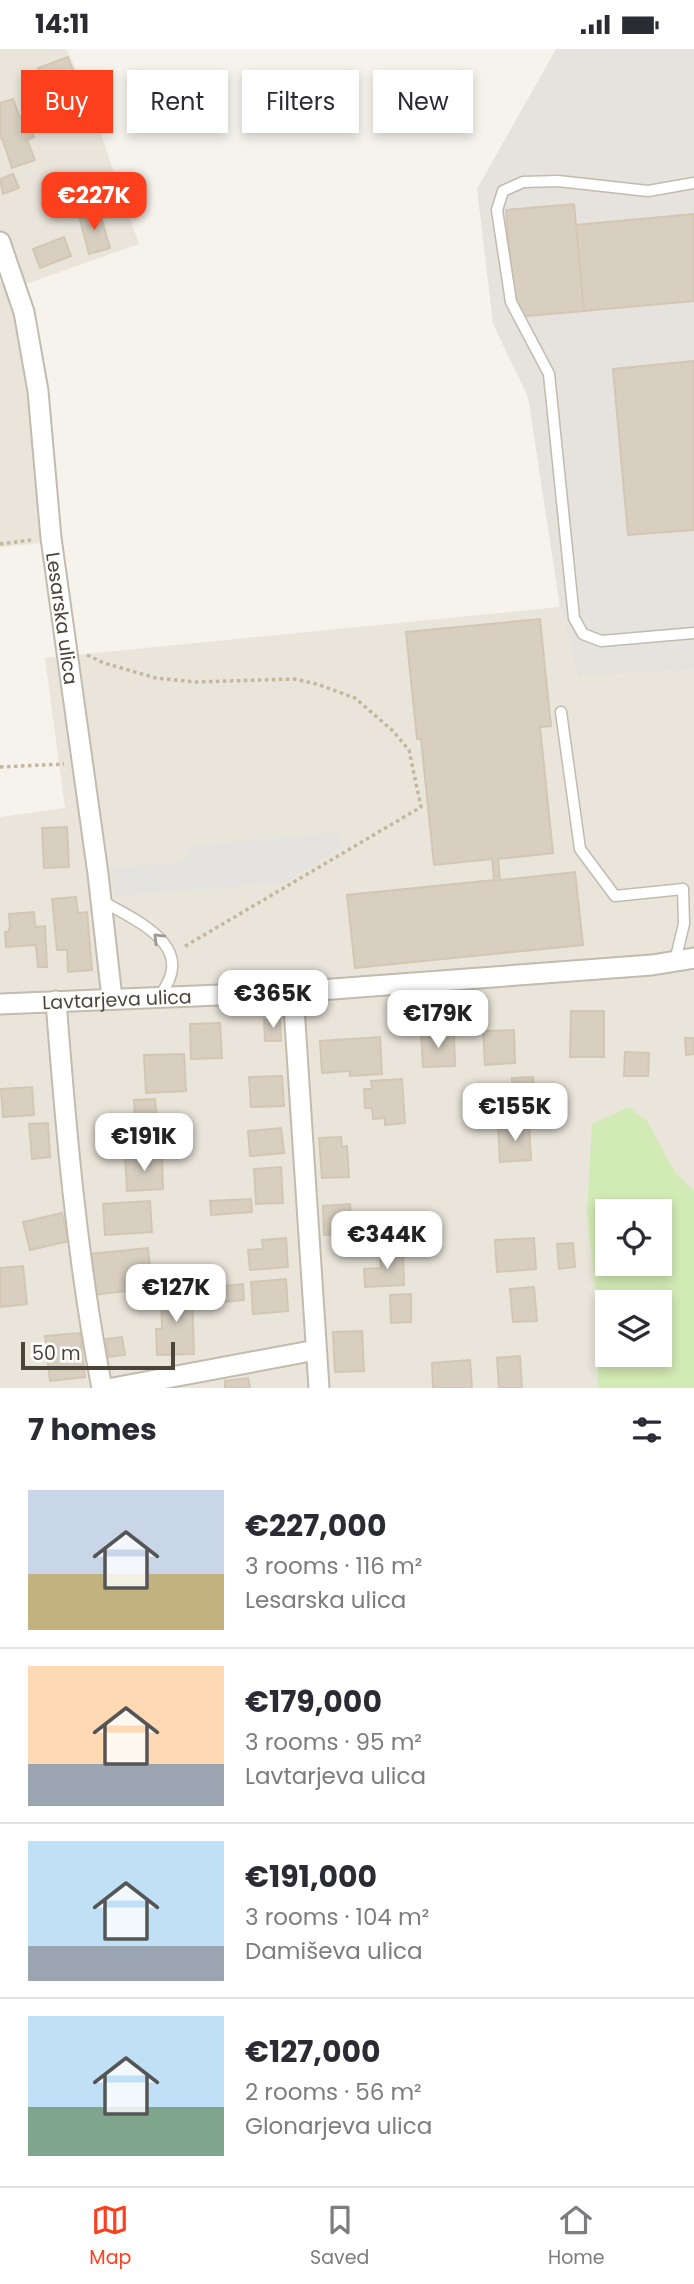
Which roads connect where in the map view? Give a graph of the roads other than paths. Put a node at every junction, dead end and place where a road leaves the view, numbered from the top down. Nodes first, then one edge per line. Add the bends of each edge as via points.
1 (694, 183) edge
2 (0, 242) edge
3 (694, 633) edge
4 (561, 712) dead end
5 (102, 901) junction
6 (685, 960) edge
7 (293, 992) junction
8 (158, 996) junction
9 (112, 998) junction
10 (57, 1001) junction
11 (0, 1004) edge
12 (316, 1350) junction
13 (102, 1388) edge
14 (113, 1388) edge
15 (318, 1388) edge

1 - 3 lane via 648,191 558,181 523,182 503,191 497,210 511,302 549,374 574,618 583,634 601,641
2 - 5 street, Lesarska ulica via 30,340 38,391 51,538
4 - 6 lane via 580,849 615,896 683,889
8 -> 5 lane via 172,972 166,946 149,929
5 - 9 street, Lesarska ulica
6 - 7 street, Lavtarjeva ulica
7 - 8 street, Lavtarjeva ulica
7 - 12 street
8 - 9 street, Lavtarjeva ulica
9 - 10 street, Lavtarjeva ulica
10 - 11 street, Lavtarjeva ulica
10 - 13 street via 68,1152
12 - 14 street
12 - 15 street

